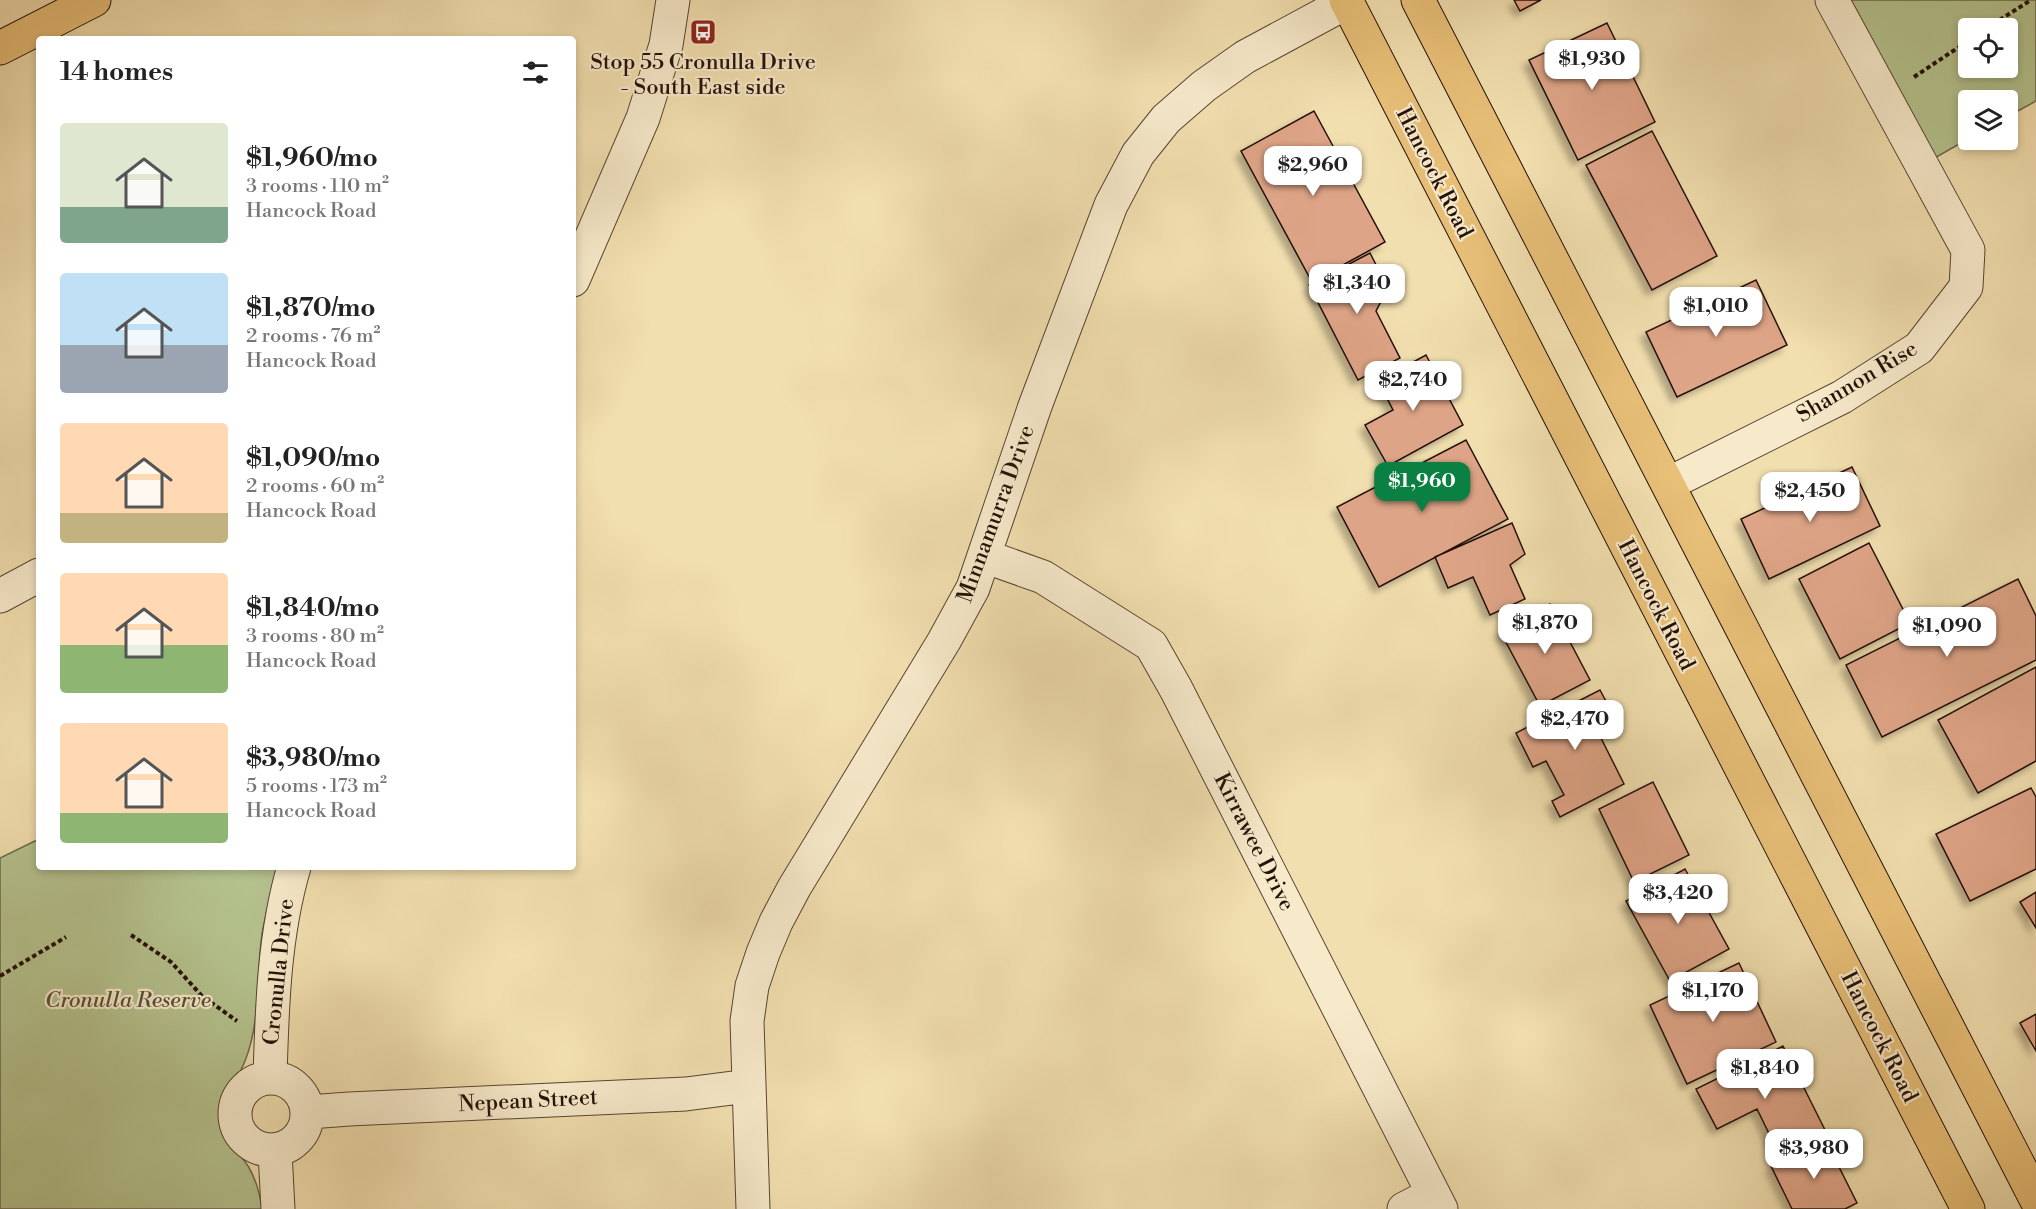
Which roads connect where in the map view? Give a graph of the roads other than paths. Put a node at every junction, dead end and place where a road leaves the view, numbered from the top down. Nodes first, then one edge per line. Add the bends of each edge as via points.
1 (94, 0) edge
2 (673, 0) edge
3 (1418, 0) edge
4 (1832, 0) edge
5 (1346, 1) edge
6 (0, 48) edge
7 (576, 273) edge
8 (1668, 484) junction
9 (984, 556) junction
10 (36, 577) edge
11 (0, 596) edge
12 (293, 870) edge
13 (270, 1077) junction
14 (748, 1086) junction
15 (309, 1112) junction
16 (275, 1152) junction
17 (2036, 1199) edge
18 (1437, 1202) edge
19 (278, 1209) edge
20 (753, 1209) edge
21 (1404, 1209) edge
22 (1968, 1209) edge

1 - 6 main road
2 - 7 street via 666,45 643,118
3 - 8 main road
4 - 8 street, Shannon Rise via 1968,250 1966,287 1919,348 1842,397
5 - 9 street, Minnamurra Drive via 1245,57 1204,86 1166,118 1138,154 1111,205 1035,406
5 - 22 main road, Hancock Road
8 - 17 main road
9 - 14 street, Minnamurra Drive via 973,588 944,641 776,922 752,986 747,1021
9 - 18 street, Kirrawee Drive via 1042,577 1151,645
10 - 11 street
12 - 13 street, Cronulla Drive via 278,946
13 - 15 street via 289,1081 303,1094
13 - 16 street via 251,1083 238,1098 234,1117 240,1136 256,1148
14 - 15 street, Nepean Street via 686,1094
14 - 20 street, Minnamurra Drive
15 - 16 street via 305,1131 293,1145
16 - 19 street
18 - 21 street

